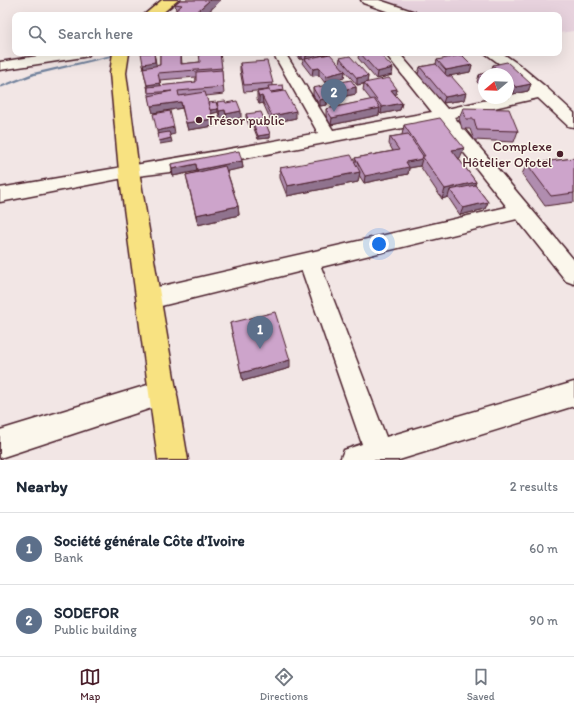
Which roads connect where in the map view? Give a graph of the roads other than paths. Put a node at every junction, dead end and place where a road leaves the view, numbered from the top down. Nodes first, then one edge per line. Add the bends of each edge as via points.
1 (171, 0) edge
2 (368, 5) edge
3 (155, 12) edge
4 (397, 12) edge
5 (64, 56) edge
6 (121, 56) edge
7 (280, 56) edge
8 (394, 56) edge
9 (496, 56) edge
10 (0, 66) edge
11 (542, 92) junction
12 (442, 115) junction
13 (574, 122) edge
14 (328, 136) junction
15 (129, 171) junction
16 (0, 195) edge
17 (521, 211) junction
18 (309, 262) junction
19 (574, 276) edge
20 (149, 299) junction
21 (164, 392) junction
22 (574, 394) edge
23 (0, 444) edge
24 (380, 453) junction
25 (173, 460) edge
26 (354, 460) edge

1 - 3 main road
2 - 4 street
5 - 10 street
6 - 15 main road via 118,73
7 - 14 street
8 - 12 street
9 - 11 street
11 - 12 street
11 - 13 street
12 - 14 street
12 - 17 street
14 - 15 street via 178,166
15 - 16 street
15 - 20 main road
17 - 18 street
17 - 19 street
18 - 20 street
18 - 24 street
20 - 21 main road
21 - 23 street
21 - 25 main road
22 - 24 street
24 - 26 street

